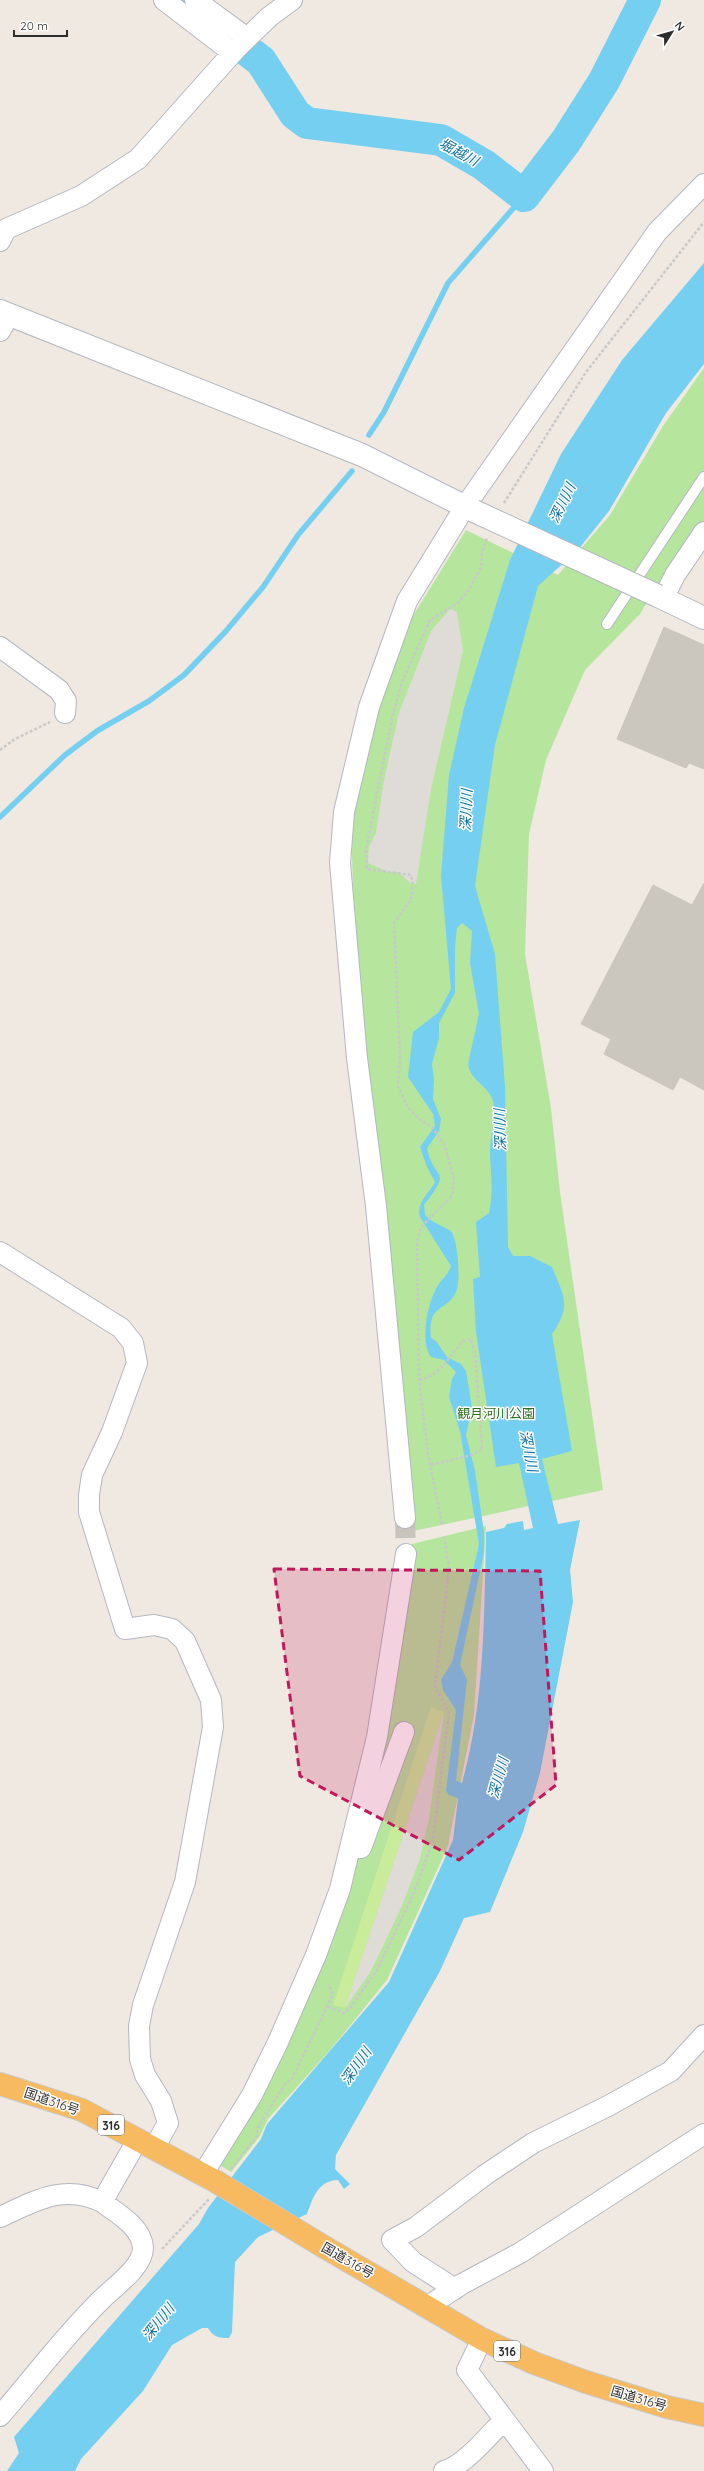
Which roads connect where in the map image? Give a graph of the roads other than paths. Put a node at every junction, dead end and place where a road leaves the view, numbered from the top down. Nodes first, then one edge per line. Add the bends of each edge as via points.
1 (164, 0) edge
2 (196, 0) edge
3 (292, 0) edge
4 (240, 45) junction
5 (704, 184) edge
6 (0, 241) edge
7 (3, 319) edge
8 (704, 477) edge
9 (470, 508) junction
10 (704, 532) edge
11 (660, 598) junction
12 (704, 618) edge
13 (607, 624) dead end
14 (0, 647) edge
15 (64, 713) road end
16 (0, 1252) edge
17 (405, 1518) tunnel mouth
18 (406, 1554) tunnel mouth
19 (404, 1732) dead end
20 (345, 1870) junction
21 (704, 2035) edge
22 (0, 2084) edge
23 (704, 2134) edge
24 (146, 2144) junction
25 (209, 2177) junction
26 (102, 2202) junction
27 (0, 2217) edge
28 (455, 2289) junction
29 (428, 2306) junction
30 (482, 2339) junction
31 (704, 2415) edge
32 (0, 2416) edge
33 (504, 2420) junction
34 (444, 2471) edge
35 (542, 2471) edge

1 - 4 street
2 - 4 street
3 - 4 street via 269,17
4 - 6 street via 138,159 81,196 6,229
5 - 9 street via 657,232
7 - 9 street via 362,455
8 - 13 lane
9 - 11 street, bridge
9 - 17 street via 407,601 369,706 344,812 340,863 357,1058 376,1206
10 - 11 street
11 - 12 street
14 - 15 street via 59,690 66,701
16 - 24 street via 121,1328 133,1343 137,1363 112,1432 92,1475 89,1512 125,1629 154,1625 172,1630 185,1641 211,1700 213,1727 185,1882 143,2005 139,2026 140,2059 145,2074 161,2101 168,2123
18 - 20 street via 377,1737
19 - 20 street via 358,1856 352,1866
20 - 25 street via 316,1956 278,2042
21 - 28 street via 671,2071 533,2144 485,2175 416,2227 392,2240 413,2262
22 - 24 highway, 国道316号 / 316 via 82,2110
23 - 28 street via 520,2253
24 - 25 highway, 国道316号 / 316
24 - 26 street
25 - 29 highway, 国道316号 / 316, bridge
26 - 27 street via 86,2194 64,2193 44,2198
26 - 32 street via 132,2225 140,2238 143,2249 133,2270 101,2300
28 - 29 street
29 - 30 highway, 国道316号 / 316
30 - 31 highway, 国道316号 / 316 via 534,2363 586,2382 667,2407
30 - 33 street via 467,2370
33 - 34 street via 472,2452 450,2470
33 - 35 street

